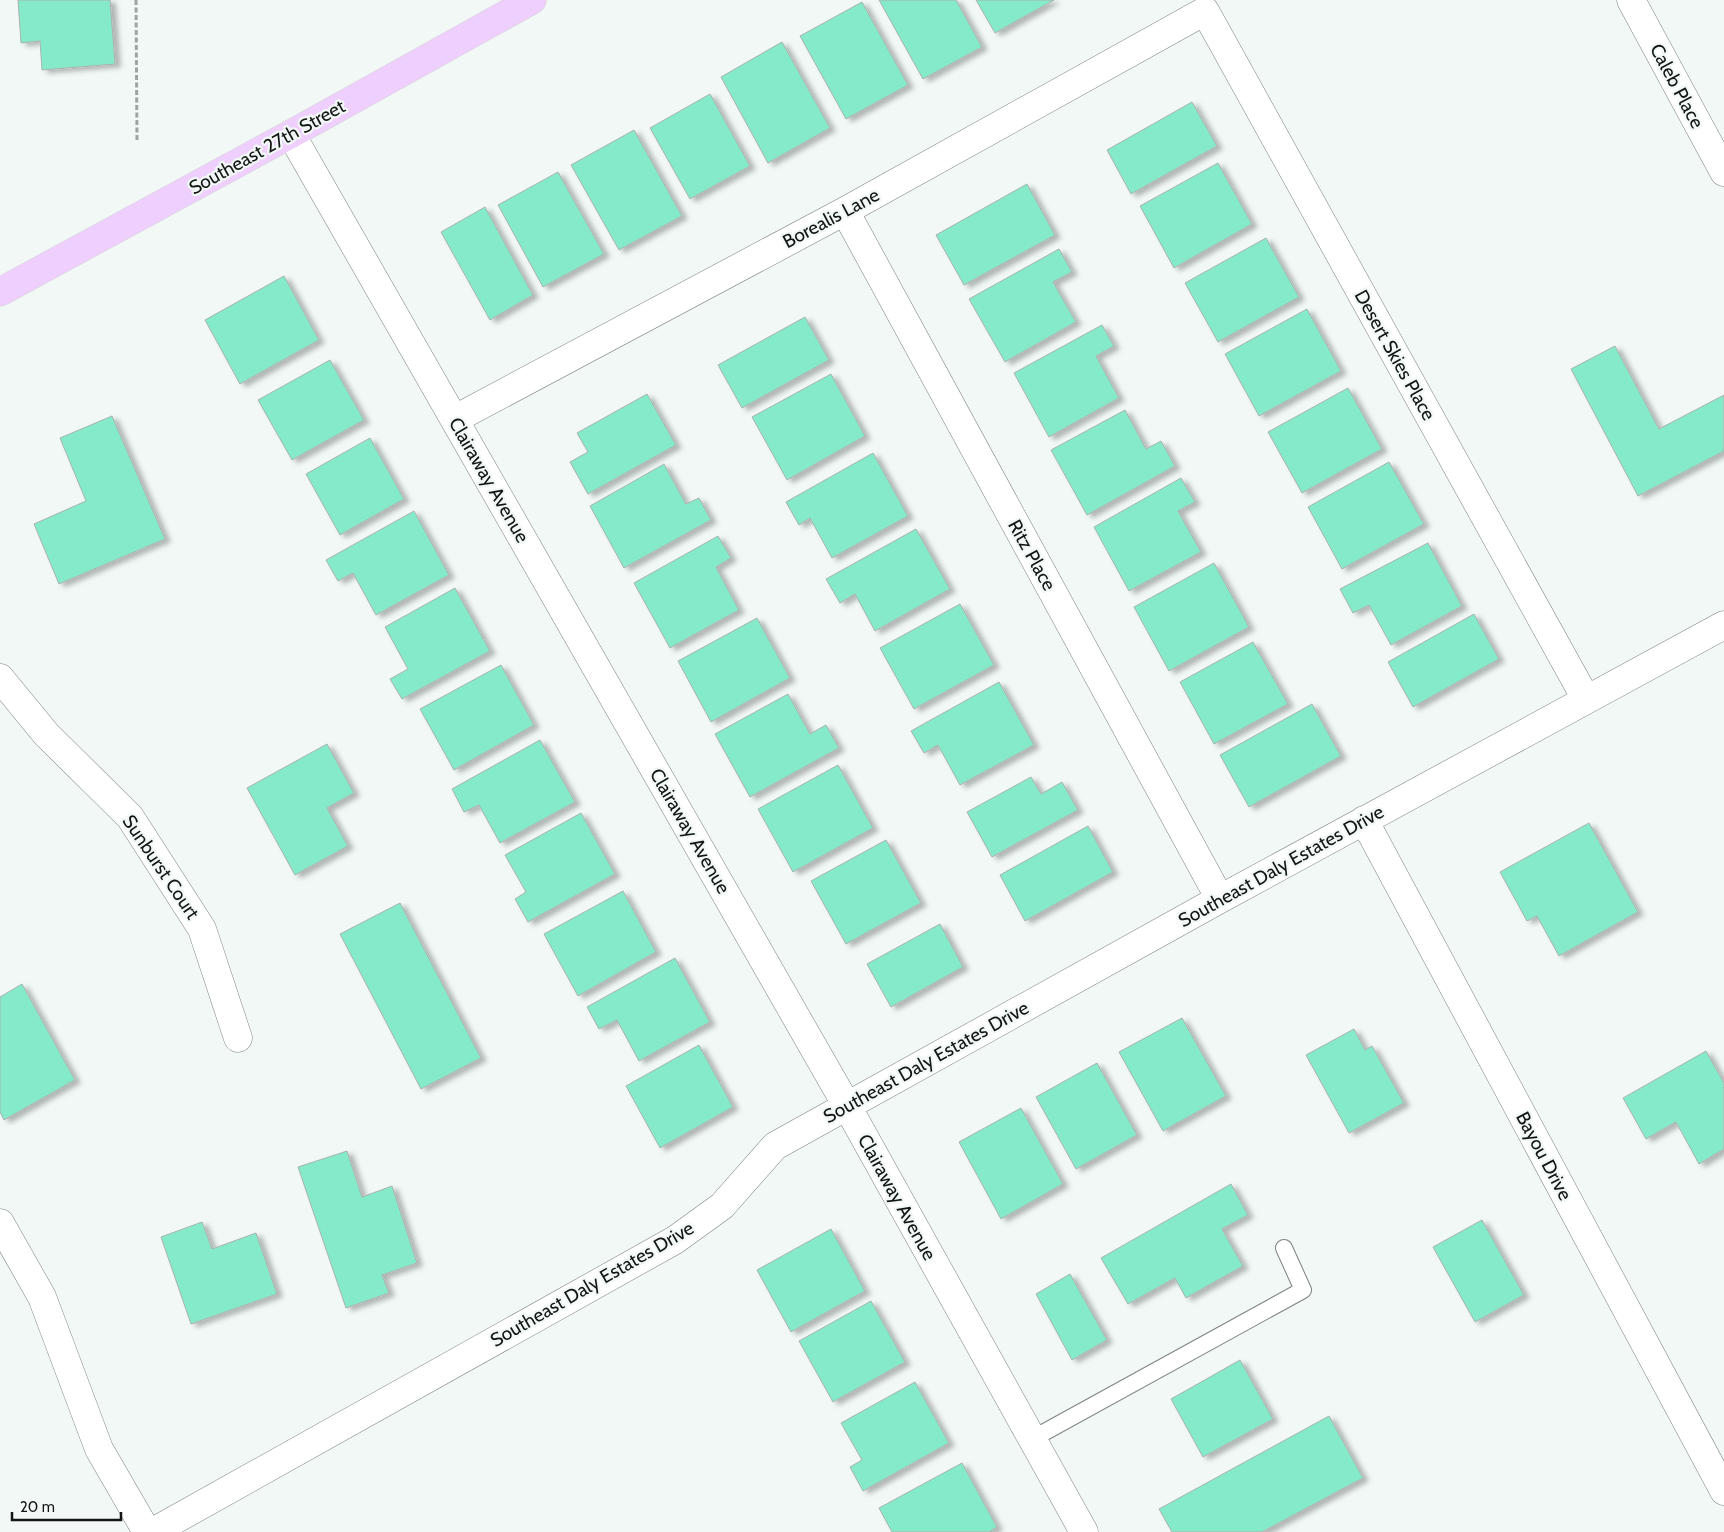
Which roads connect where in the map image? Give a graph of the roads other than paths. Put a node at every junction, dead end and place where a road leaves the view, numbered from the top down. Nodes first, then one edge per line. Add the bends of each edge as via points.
1 (532, 0) edge
2 (1631, 0) edge
3 (1205, 11) joint
4 (291, 134) junction
5 (1724, 172) edge
6 (845, 211) junction
7 (0, 292) edge
8 (455, 419) junction
9 (1724, 625) edge
10 (0, 678) edge
11 (1586, 699) junction
12 (1364, 820) junction
13 (1220, 899) junction
14 (238, 1038) dead end
15 (847, 1106) junction
16 (0, 1223) edge
17 (1284, 1248) dead end
18 (1032, 1439) junction
19 (1724, 1491) edge
20 (147, 1532) edge
21 (153, 1532) edge
22 (1084, 1532) edge

1 - 4 main road, Southeast 27th Street
2 - 5 street, Caleb Place
3 - 6 street, Borealis Lane
3 - 11 street, Desert Skies Place
4 - 7 main road, Southeast 27th Street
4 - 8 street, Clairaway Avenue
6 - 8 street, Borealis Lane
6 - 13 street, Ritz Place
8 - 15 street, Clairaway Avenue
9 - 11 street, Southeast Daly Estates Drive
10 - 14 street, Sunburst Court via 46,734 130,817 202,930
11 - 12 street, Southeast Daly Estates Drive
12 - 13 street, Southeast Daly Estates Drive
12 - 19 street, Bayou Drive
13 - 15 street, Southeast Daly Estates Drive
15 - 18 street, Clairaway Avenue
15 - 21 street, Southeast Daly Estates Drive via 775,1146 722,1206 675,1240
16 - 20 street via 42,1297 99,1449
17 - 18 lane via 1303,1290
18 - 22 street, Clairaway Avenue

